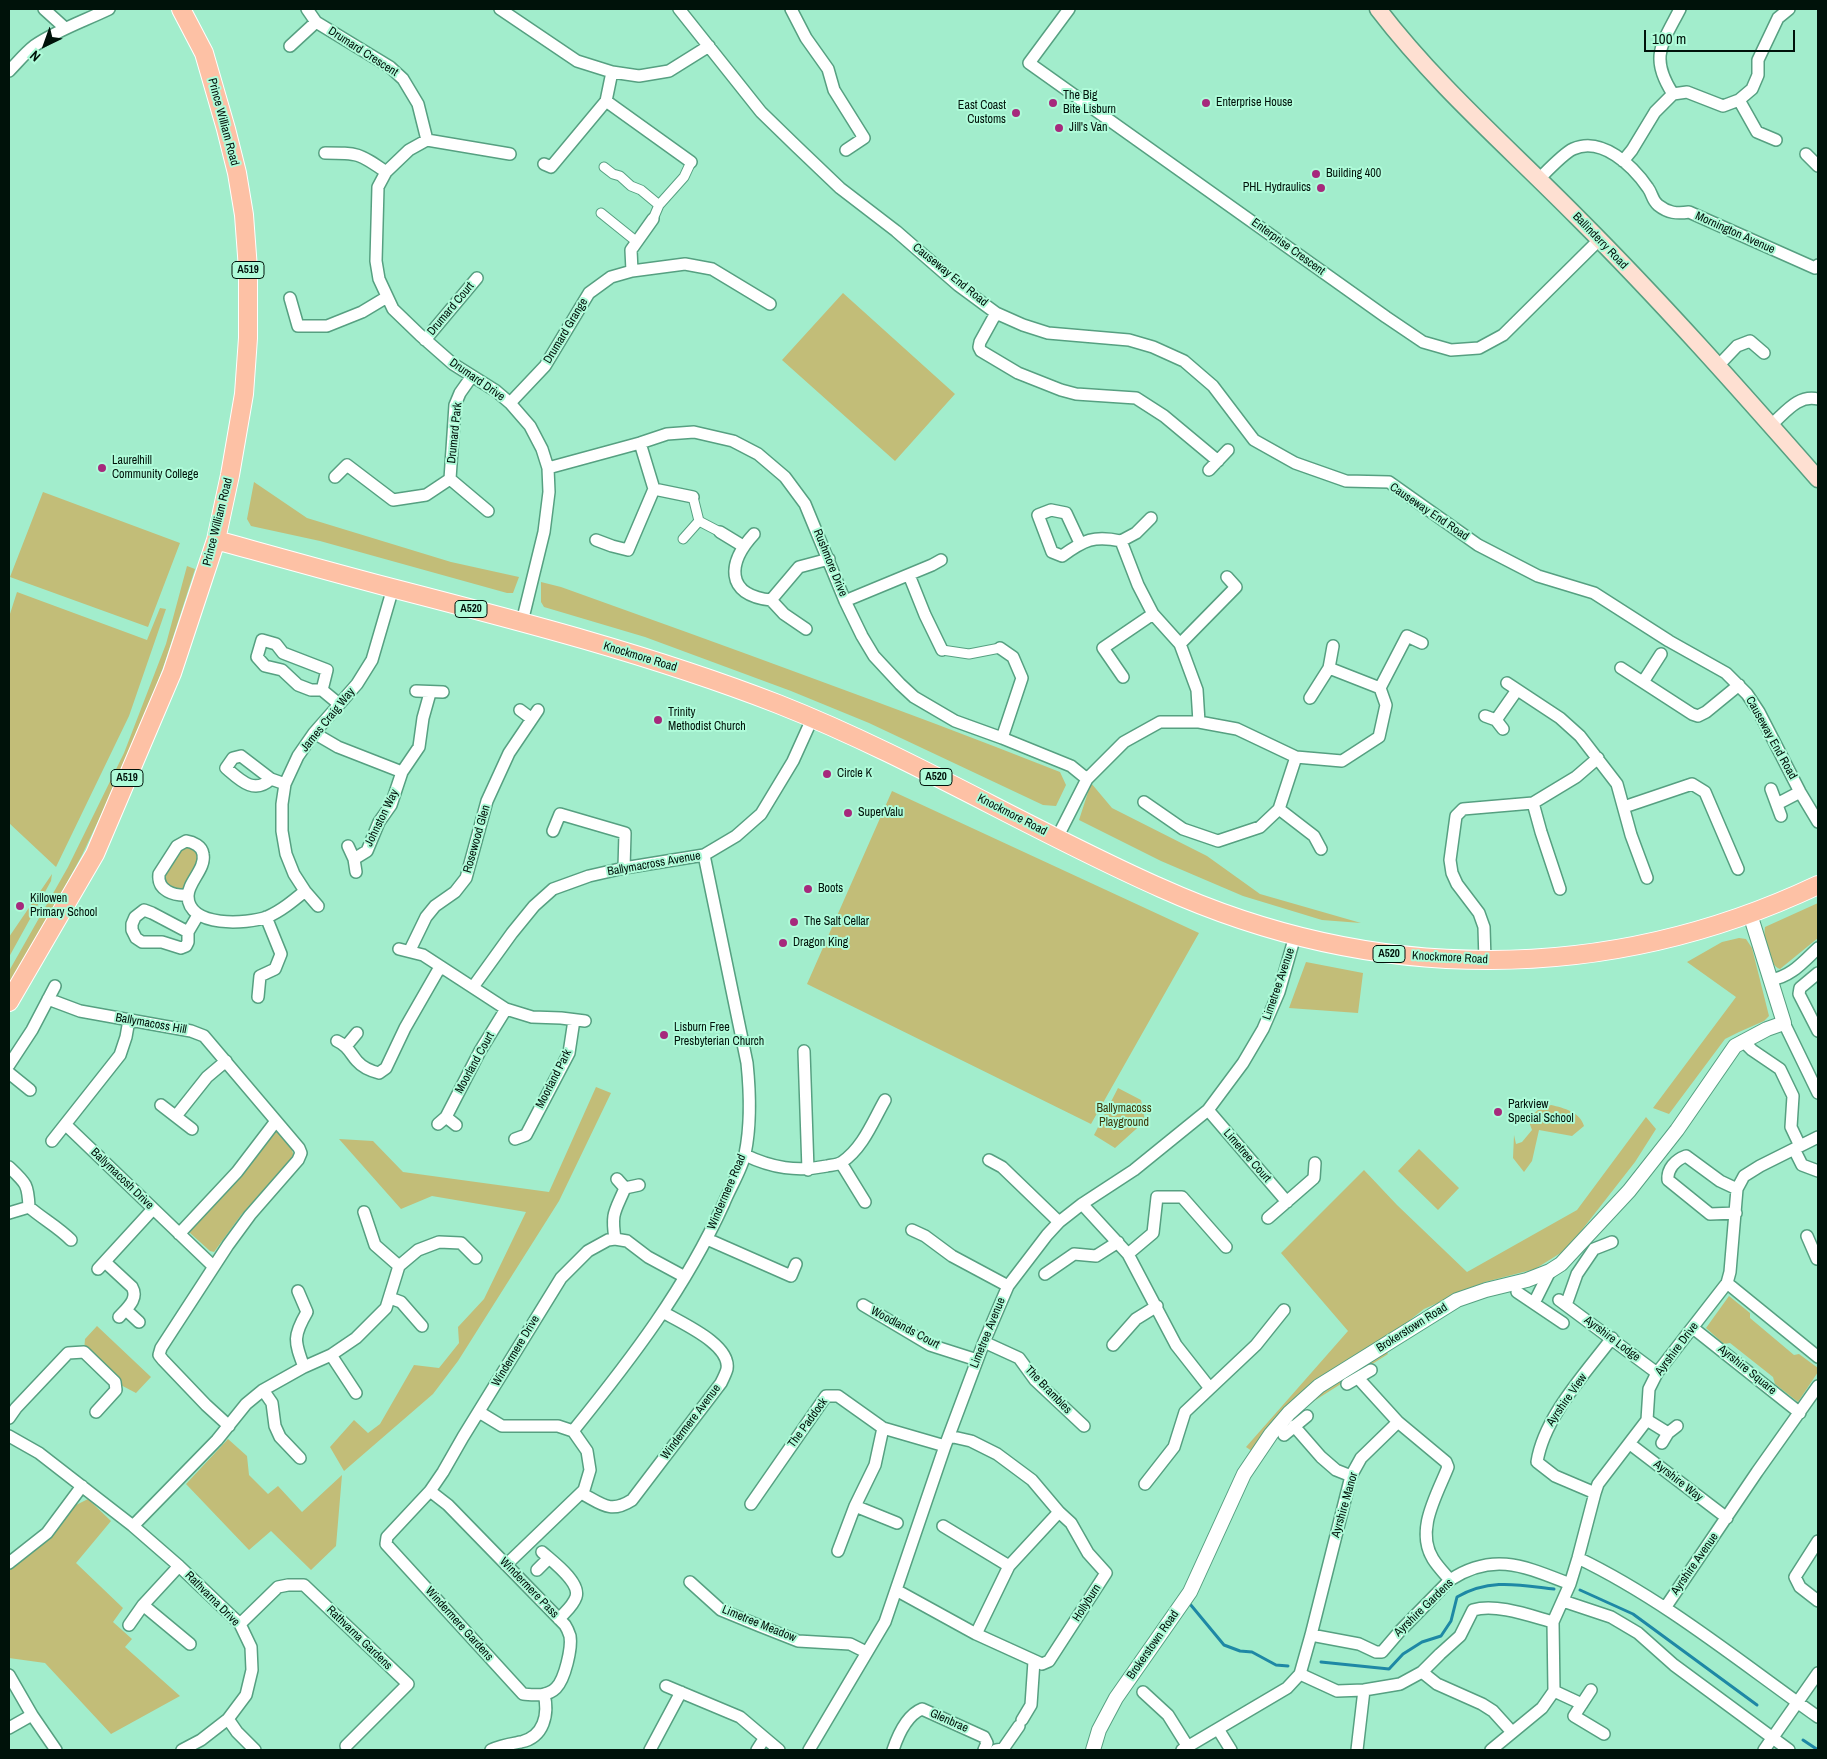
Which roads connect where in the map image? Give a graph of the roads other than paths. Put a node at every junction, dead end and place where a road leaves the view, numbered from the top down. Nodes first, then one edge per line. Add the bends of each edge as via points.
1 (44, 9) edge
2 (106, 9) edge
3 (181, 9) edge
4 (307, 9) edge
5 (500, 9) edge
6 (679, 9) edge
7 (790, 9) edge
8 (1068, 9) edge
9 (1378, 9) edge
10 (1680, 9) edge
11 (1789, 9) edge
12 (316, 22) junction
13 (65, 28) junction
14 (290, 46) dead end
15 (709, 46) junction
16 (9, 71) edge
17 (612, 72) junction
18 (1673, 94) junction
19 (1740, 100) junction
20 (606, 101) junction
21 (427, 140) junction
22 (1776, 140) dead end
23 (846, 150) dead end
24 (325, 152) dead end
25 (510, 154) dead end
26 (1806, 154) dead end
27 (1623, 161) junction
28 (691, 162) joint
29 (544, 164) dead end
30 (1818, 166) edge
31 (604, 167) dead end
32 (386, 172) junction
33 (1538, 179) junction
34 (659, 205) junction
35 (601, 213) dead end
36 (653, 219) joint
37 (1600, 240) junction
38 (637, 242) junction
39 (1818, 266) edge
40 (632, 271) junction
41 (477, 278) dead end
42 (387, 297) junction
43 (290, 298) dead end
44 (770, 304) dead end
45 (996, 313) junction
46 (425, 340) junction
47 (1764, 353) dead end
48 (1718, 366) junction
49 (472, 376) junction
50 (1818, 399) edge
51 (510, 403) junction
52 (1771, 425) junction
53 (640, 443) junction
54 (1228, 450) dead end
55 (1218, 461) junction
56 (548, 468) junction
57 (1209, 470) dead end
58 (335, 477) dead end
59 (450, 479) junction
60 (1818, 479) edge
61 (654, 489) junction
62 (693, 497) joint
63 (488, 510) dead end
64 (1151, 518) dead end
65 (699, 521) junction
66 (720, 532) joint
67 (754, 534) dead end
68 (216, 540) junction
69 (596, 540) dead end
70 (683, 540) dead end
71 (1121, 541) junction
72 (1080, 543) dead end
73 (743, 546) junction
74 (829, 559) junction
75 (941, 560) dead end
76 (909, 575) junction
77 (1226, 577) dead end
78 (393, 588) junction
79 (771, 600) junction
80 (845, 601) junction
81 (1153, 614) junction
82 (522, 622) junction
83 (806, 629) dead end
84 (1180, 644) junction
85 (1422, 644) dead end
86 (1333, 646) dead end
87 (1000, 648) joint
88 (942, 650) joint
89 (1661, 654) dead end
90 (1329, 668) junction
91 (1621, 668) dead end
92 (1123, 677) dead end
93 (1643, 682) junction
94 (1507, 683) dead end
95 (1739, 685) junction
96 (1380, 688) junction
97 (322, 690) junction
98 (1517, 690) junction
99 (416, 691) dead end
100 (443, 692) dead end
101 (430, 693) junction
102 (1310, 698) dead end
103 (339, 704) junction
104 (520, 710) dead end
105 (812, 719) junction
106 (1199, 722) junction
107 (1503, 729) dead end
108 (314, 733) junction
109 (1002, 738) junction
110 (1296, 757) junction
111 (1598, 758) junction
112 (402, 772) junction
113 (271, 779) dead end
114 (1087, 780) junction
115 (285, 784) junction
116 (1771, 789) dead end
117 (1800, 792) junction
118 (1144, 802) dead end
119 (1533, 803) junction
120 (1777, 804) junction
121 (1624, 807) junction
122 (1279, 810) junction
123 (1781, 816) dead end
124 (1818, 822) edge
125 (553, 831) dead end
126 (171, 835) dead end
127 (1057, 838) junction
128 (178, 846) junction
129 (348, 846) dead end
130 (1321, 849) dead end
131 (704, 855) junction
132 (354, 860) junction
133 (624, 868) junction
134 (1738, 869) dead end
135 (356, 872) dead end
136 (1648, 878) dead end
137 (1818, 885) edge
138 (1560, 888) dead end
139 (305, 892) junction
140 (188, 895) junction
141 (318, 906) dead end
142 (1750, 914) junction
143 (198, 915) junction
144 (266, 917) junction
145 (188, 932) junction
146 (1295, 936) junction
147 (1818, 948) edge
148 (1485, 961) junction
149 (440, 967) junction
150 (1818, 973) edge
151 (1770, 980) junction
152 (55, 986) dead end
153 (473, 987) junction
154 (258, 997) dead end
155 (48, 999) junction
156 (9, 1002) edge
157 (506, 1009) junction
158 (129, 1020) junction
159 (579, 1021) joint
160 (1784, 1023) junction
161 (1818, 1031) edge
162 (357, 1033) dead end
163 (1744, 1041) junction
164 (804, 1051) dead end
165 (226, 1061) junction
166 (9, 1065) edge
167 (9, 1073) edge
168 (30, 1090) dead end
169 (1818, 1093) edge
170 (885, 1100) dead end
171 (161, 1104) dead end
172 (1208, 1110) junction
173 (176, 1116) junction
174 (276, 1121) junction
175 (66, 1124) junction
176 (456, 1125) dead end
177 (192, 1129) dead end
178 (1818, 1137) edge
179 (524, 1138) dead end
180 (52, 1141) dead end
181 (1797, 1147) junction
182 (745, 1155) junction
183 (989, 1160) dead end
184 (841, 1163) junction
185 (1315, 1163) dead end
186 (9, 1167) edge
187 (808, 1170) junction
188 (1818, 1171) edge
189 (617, 1179) dead end
190 (639, 1185) dead end
191 (625, 1188) junction
192 (1738, 1189) junction
193 (865, 1202) dead end
194 (1287, 1202) junction
195 (1082, 1204) junction
196 (29, 1207) junction
197 (153, 1209) junction
198 (364, 1212) dead end
199 (9, 1213) edge
200 (1736, 1213) junction
201 (1268, 1218) dead end
202 (1059, 1222) junction
203 (912, 1230) dead end
204 (180, 1234) junction
205 (1807, 1236) dead end
206 (615, 1239) junction
207 (707, 1239) junction
208 (71, 1240) dead end
209 (1118, 1242) junction
210 (1612, 1242) dead end
211 (1815, 1246) edge
212 (1226, 1247) dead end
213 (1128, 1254) junction
214 (476, 1258) dead end
215 (1817, 1259) edge
216 (796, 1264) dead end
217 (213, 1266) junction
218 (399, 1266) junction
219 (1550, 1271) junction
220 (1045, 1274) dead end
221 (685, 1277) junction
222 (1727, 1283) junction
223 (1008, 1286) junction
224 (298, 1291) dead end
225 (1517, 1292) dead end
226 (390, 1298) junction
227 (1534, 1303) junction
228 (862, 1305) dead end
229 (1157, 1306) junction
230 (1284, 1310) dead end
231 (663, 1312) junction
232 (139, 1322) dead end
233 (1564, 1323) dead end
234 (422, 1326) dead end
235 (1693, 1328) junction
236 (1612, 1338) junction
237 (984, 1342) junction
238 (1113, 1345) dead end
239 (331, 1355) junction
240 (1818, 1357) edge
241 (977, 1360) junction
242 (304, 1367) junction
243 (1371, 1370) dead end
244 (1657, 1373) junction
245 (1209, 1387) junction
246 (1818, 1388) edge
247 (263, 1390) junction
248 (356, 1393) dead end
249 (96, 1412) dead end
250 (479, 1412) junction
251 (1800, 1413) junction
252 (1307, 1416) dead end
253 (9, 1418) edge
254 (1647, 1420) junction
255 (1398, 1422) junction
256 (229, 1426) junction
257 (1084, 1426) dead end
258 (1294, 1426) junction
259 (883, 1428) junction
260 (573, 1431) junction
261 (1284, 1434) dead end
262 (9, 1436) edge
263 (947, 1441) junction
264 (1630, 1444) junction
265 (1662, 1444) dead end
266 (300, 1458) dead end
267 (1350, 1476) junction
268 (1146, 1484) dead end
269 (82, 1486) junction
270 (430, 1491) junction
271 (1595, 1492) junction
272 (581, 1493) junction
273 (751, 1504) dead end
274 (855, 1506) junction
275 (1059, 1512) junction
276 (1727, 1518) junction
277 (897, 1523) dead end
278 (133, 1526) junction
279 (943, 1526) dead end
280 (1818, 1541) edge
281 (386, 1544) joint
282 (838, 1551) dead end
283 (11, 1557) edge
284 (1578, 1558) junction
285 (506, 1565) junction
286 (179, 1566) junction
287 (1009, 1566) junction
288 (538, 1570) dead end
289 (1450, 1580) junction
290 (690, 1582) dead end
291 (1570, 1584) junction
292 (896, 1590) junction
293 (1563, 1601) junction
294 (1818, 1601) edge
295 (143, 1605) junction
296 (1665, 1608) junction
297 (559, 1619) junction
298 (1554, 1622) junction
299 (240, 1624) junction
300 (129, 1625) dead end
301 (976, 1634) junction
302 (1311, 1635) junction
303 (190, 1644) dead end
304 (866, 1652) junction
305 (1034, 1661) junction
306 (1422, 1672) junction
307 (1818, 1673) edge
308 (1300, 1674) junction
309 (9, 1675) edge
310 (666, 1686) dead end
311 (1364, 1690) junction
312 (1591, 1690) dead end
313 (1554, 1691) junction
314 (681, 1692) junction
315 (1143, 1692) dead end
316 (541, 1695) junction
317 (1797, 1702) junction
318 (1582, 1704) junction
319 (32, 1715) junction
320 (1818, 1717) edge
321 (228, 1719) junction
322 (9, 1728) edge
323 (1218, 1729) junction
324 (1512, 1732) junction
325 (1604, 1734) dead end
326 (1772, 1738) junction
327 (764, 1739) junction
328 (346, 1746) dead end
329 (1185, 1749) edge
330 (1494, 1749) edge
331 (56, 1750) edge
332 (182, 1750) edge
333 (256, 1750) edge
334 (491, 1750) edge
335 (650, 1750) edge
336 (757, 1750) edge
337 (778, 1750) edge
338 (809, 1750) edge
339 (893, 1750) edge
340 (984, 1750) edge
341 (996, 1750) edge
342 (1093, 1750) edge
343 (1231, 1750) edge
344 (1357, 1750) edge
345 (1764, 1750) edge
346 (1789, 1750) edge

1 - 13 street
2 - 13 street
3 - 68 main road, Prince William Road / A519 via 204,53 226,129 243,207 247,251 248,338 244,394
4 - 12 street, Drumard Crescent
5 - 17 street via 577,61
6 - 15 street, Causeway End Road
7 - 23 street via 828,69 834,90 864,138
8 - 37 street, Enterprise Crescent via 1028,63 1423,342 1451,350 1479,348 1503,335
9 - 33 main road, Ballinderry Road via 1414,55
10 - 18 street via 1662,44 1659,62 1664,80
11 - 19 street via 1778,18 1758,60 1758,75 1752,89
12 - 14 street, Drumard Crescent
12 - 21 street, Drumard Crescent via 390,67 403,79 418,104
13 - 16 street via 33,48
15 - 17 street via 669,71 640,76
15 - 45 street, Causeway End Road via 761,112 840,188
17 - 20 street
18 - 19 street via 1687,92 1723,106
18 - 27 street via 1655,112
19 - 22 street via 1757,132
20 - 28 street
20 - 29 street via 551,167
21 - 25 street
21 - 32 street, Drumard Drive via 409,150
24 - 32 street via 356,153
26 - 30 street
27 - 33 street, Mornington Avenue via 1610,151 1592,145 1572,149
27 - 39 street, Mornington Avenue via 1649,189 1658,206 1676,214 1690,212 1815,268
28 - 34 street via 684,177
31 - 34 street
32 - 42 street, Drumard Drive via 378,187 376,240 379,279
33 - 37 main road, Ballinderry Road
34 - 36 street
35 - 38 street
36 - 38 street
37 - 48 main road, Ballinderry Road
38 - 40 street via 631,250
40 - 44 street, Drumard Grange via 685,264 712,269
40 - 51 street, Drumard Grange via 611,277 588,292 546,366
41 - 46 street, Drumard Court
42 - 43 street via 328,326 298,326
42 - 46 street, Drumard Drive via 393,309
45 - 55 street via 980,342 981,350 1018,374 1076,394 1136,398 1164,416
45 - 95 street, Causeway End Road via 1048,333 1129,340 1184,361 1213,386 1254,440 1295,463 1346,481 1389,482 1478,545 1538,576 1594,593 1726,673
46 - 49 street, Drumard Drive
47 - 48 street via 1750,341 1742,343
48 - 52 main road, Ballinderry Road
49 - 51 street, Drumard Drive
49 - 59 street, Drumard Park via 455,405
50 - 52 street via 1809,397 1798,401
51 - 56 street, Drumard Drive via 530,426
52 - 60 main road, Ballinderry Road
53 - 56 street, Rushmore Drive
53 - 61 street
53 - 74 street, Rushmore Drive via 667,434 694,432 733,441 758,454 785,477 806,504
54 - 55 street
55 - 57 street
56 - 82 street, Drumard Drive via 544,532
58 - 59 street, Drumard Park via 347,466 394,500 426,495
59 - 63 street
61 - 62 street
61 - 69 street via 628,550
62 - 65 street
64 - 71 street via 1136,533
65 - 66 street
65 - 70 street
66 - 73 street
67 - 73 street
68 - 78 main road, Knockmore Road / A520
68 - 156 main road, Prince William Road / A519 via 172,673 95,854
71 - 72 street via 1104,537
71 - 81 street
73 - 79 street via 734,566 735,580 744,591 759,599
74 - 79 street via 798,567
74 - 80 street, Rushmore Drive
75 - 76 street
76 - 80 street
76 - 88 street
77 - 84 street via 1236,587
78 - 82 main road, Knockmore Road / A520
78 - 103 street, James Craig Way via 372,660
79 - 83 street
80 - 109 street, Rushmore Drive via 874,656 906,690 955,721
81 - 84 street
81 - 92 street via 1103,648
82 - 105 main road, Knockmore Road / A520 via 699,675
84 - 106 street via 1197,690
85 - 96 street via 1407,636
86 - 90 street
87 - 88 street via 969,654
87 - 109 street via 1013,657 1022,678
89 - 93 street
90 - 96 street
90 - 102 street
91 - 93 street
93 - 95 street via 1698,716
94 - 98 street
95 - 117 street, Causeway End Road via 1759,712
96 - 110 street via 1386,705 1379,737 1342,761
97 - 97 street via 311,690 282,670 266,666 257,657 262,640 276,644 283,653 327,670
97 - 103 street
98 - 107 street via 1490,718
98 - 111 street via 1560,718
99 - 101 street
100 - 101 street
101 - 112 street, Johnston Way via 418,747
103 - 108 street, James Craig Way
104 - 149 street, Rosewood Glen via 535,714 509,753 488,802 466,878 455,892 435,906 405,949 423,955
105 - 127 main road, Knockmore Road / A520
105 - 131 street, Ballymacross Avenue via 793,761 760,814 736,836
106 - 110 street via 1237,729
106 - 114 street via 1160,722 1124,742
108 - 112 street, Johnston Way via 338,748
108 - 115 street, James Craig Way via 298,756
109 - 114 street, Rushmore Drive via 1071,766
110 - 122 street
111 - 119 street via 1576,777
111 - 121 street via 1618,784
112 - 132 street, Johnston Way via 367,851
113 - 115 street
114 - 127 street
115 - 139 street, James Craig Way via 282,831 286,854
116 - 120 street
117 - 120 street
117 - 124 street, Causeway End Road
118 - 122 street via 1183,830 1218,841 1260,827
119 - 138 street
119 - 148 street via 1463,809 1456,816 1450,860 1452,873 1484,927
120 - 123 street
121 - 134 street via 1692,784 1705,792
121 - 136 street
122 - 130 street via 1314,836
125 - 133 street via 560,814 625,833
126 - 128 street
127 - 146 main road, Knockmore Road / A520 via 1163,890 1246,922
128 - 140 street via 158,879 166,892 176,896
128 - 140 street via 186,841 203,851 204,861
129 - 132 street, Johnston Way
131 - 133 street, Ballymacross Avenue
131 - 182 street, Windermere Road via 748,1063 751,1096
132 - 135 street, Johnston Way
133 - 153 street, Ballymacross Avenue via 588,876 553,890 534,906
137 - 142 main road, Knockmore Road / A520
139 - 141 street, James Craig Way
139 - 144 street
140 - 143 street via 190,908
142 - 148 main road, Knockmore Road / A520 via 1622,948 1533,960
142 - 151 street
143 - 144 street via 220,922
143 - 145 street
144 - 154 street via 281,954 275,969 260,976
145 - 145 street via 188,942 182,948 162,942 142,942 136,938 132,924 144,910
146 - 148 main road, Knockmore Road / A520 via 1394,955
146 - 172 street, Limetree Avenue via 1279,992 1263,1029 1243,1063
147 - 151 street via 1794,971
149 - 153 street, Rosewood Glen
149 - 162 street via 386,1068 379,1073 358,1063 342,1043
150 - 161 street via 1800,988 1799,994
151 - 160 street
152 - 155 street
153 - 157 street, Rosewood Glen
155 - 158 street, Ballymacoss Hill via 80,1011
155 - 166 street
157 - 159 street, Rosewood Glen via 532,1017
157 - 176 street, Moorland Court via 442,1121
158 - 165 street, Ballymacoss Hill via 204,1036
158 - 175 street via 120,1055
159 - 179 street, Moorland Park via 569,1053
160 - 163 street, Brokerstown Road
160 - 169 street
163 - 181 street via 1780,1069 1793,1096 1791,1126
163 - 219 street, Brokerstown Road via 1729,1054 1677,1130 1629,1191
164 - 187 street
165 - 173 street via 207,1077
165 - 174 street, Ballymacoss Hill
167 - 168 street
170 - 184 street via 861,1143
171 - 173 street
172 - 194 street, Limetree Court
172 - 195 street, Limetree Avenue via 1134,1170
173 - 177 street
174 - 204 street via 237,1172
174 - 217 street, Ballymacoss Hill via 299,1148 298,1160 250,1215
175 - 180 street
175 - 197 street, Ballymacosh Drive
178 - 181 street
181 - 188 street via 1802,1165
181 - 192 street via 1744,1176
182 - 187 street via 782,1168
182 - 207 street, Windermere Road
183 - 202 street via 1002,1167
184 - 187 street
184 - 193 street
185 - 194 street via 1314,1178
186 - 196 street via 28,1189
189 - 191 street
190 - 191 street
191 - 206 street via 612,1220
192 - 200 street, Ayrshire Drive
192 - 200 street via 1686,1156 1678,1159 1667,1172 1668,1180 1710,1214
194 - 201 street
195 - 202 street, Limetree Avenue
195 - 209 street
196 - 199 street
196 - 208 street
197 - 204 street, Ballymacosh Drive
197 - 232 street via 102,1265 132,1286 134,1300 122,1314
198 - 218 street via 375,1245
200 - 222 street, Ayrshire Drive
202 - 223 street, Limetree Avenue
203 - 223 street
204 - 217 street
205 - 211 street
206 - 221 street via 627,1241 648,1257
206 - 250 street, Windermere Drive via 588,1251 561,1278
207 - 216 street via 791,1276
207 - 221 street, Windermere Road
209 - 213 street
209 - 220 street via 1096,1256 1074,1254
210 - 236 street, Ayrshire Lodge via 1594,1249 1563,1303
211 - 215 street
212 - 213 street via 1182,1197 1157,1197 1153,1234
213 - 229 street
214 - 218 street via 461,1243 438,1242 418,1250
217 - 256 street, Ballymacoss Hill via 160,1348 159,1355
218 - 226 street
219 - 227 street
219 - 342 street, Brokerstown Road via 1457,1300 1318,1386 1289,1413 1244,1474 1190,1592 1116,1698 1099,1730
221 - 231 street, Windermere Road
222 - 235 street, Ayrshire Drive
222 - 240 street
223 - 237 street, Limetree Avenue
224 - 242 street via 307,1312 297,1329 296,1346
225 - 227 street
226 - 234 street via 401,1302
226 - 239 street via 386,1308 356,1338
227 - 233 street
228 - 241 street, Woodlands Court via 930,1345
229 - 238 street via 1136,1318
229 - 245 street via 1176,1345
230 - 245 street via 1256,1345
231 - 260 street, Windermere Road
231 - 272 street, Windermere Avenue via 722,1350 727,1368 721,1383 632,1500 621,1507 608,1507
235 - 244 street, Ayrshire Drive
235 - 251 street, Ayrshire Square
236 - 244 street, Ayrshire Lodge
236 - 271 street, Ayrshire View via 1549,1423 1538,1451 1537,1462 1555,1476
237 - 241 street, Limetree Avenue
237 - 257 street, The Brambles via 1019,1358 1036,1380
239 - 242 street
239 - 248 street
241 - 263 street, Limetree Avenue
242 - 247 street
243 - 255 street via 1352,1381
244 - 254 street, Ayrshire Drive via 1649,1389
245 - 268 street via 1185,1412 1174,1447
246 - 251 street, Ayrshire Avenue
247 - 256 street via 246,1404
247 - 266 street via 272,1403 280,1437
249 - 253 street via 116,1390 115,1382 84,1352 68,1353
250 - 260 street via 502,1426 558,1426
250 - 270 street, Windermere Drive
251 - 276 street, Ayrshire Avenue
252 - 258 street
254 - 264 street
254 - 265 street via 1673,1430
255 - 267 street, Ayrshire Manor via 1361,1458
255 - 289 street via 1448,1467 1426,1526 1432,1559
256 - 278 street
258 - 261 street
258 - 267 street via 1321,1457 1336,1470
259 - 263 street, The Paddock
259 - 273 street, The Paddock via 838,1396 826,1396
259 - 274 street via 875,1465
260 - 272 street via 587,1451 590,1470
262 - 269 street, Rathvarna Drive via 39,1453
263 - 275 street, Hollyburn via 971,1441 997,1454 1032,1480
263 - 292 street, Limetree Avenue
264 - 271 street
264 - 276 street, Ayrshire Way
267 - 302 street, Ayrshire Manor
269 - 278 street, Rathvarna Drive
269 - 283 street via 47,1533
270 - 281 street, Windermere Drive via 387,1537
270 - 285 street, Windermere Pass via 448,1504
271 - 284 street
272 - 285 street
274 - 277 street
274 - 282 street
275 - 287 street
275 - 305 street, Hollyburn via 1071,1523 1088,1553 1106,1573 1048,1661 1042,1664
276 - 296 street, Ayrshire Avenue
278 - 286 street, Rathvarna Drive
279 - 287 street
280 - 294 street via 1795,1577 1800,1587
281 - 316 street, Windermere Gardens via 523,1694
284 - 291 street
284 - 296 street via 1631,1585
285 - 297 street, Windermere Pass
286 - 295 street, Rathvarna Drive
286 - 299 street, Rathvarna Drive
287 - 301 street
288 - 297 street via 545,1555 576,1586 577,1595 572,1605
289 - 291 street, Ayrshire Gardens via 1480,1565 1499,1565 1523,1566
289 - 302 street, Ayrshire Gardens via 1382,1652
290 - 304 street, Limetree Meadow via 721,1610 760,1626 798,1641 850,1644
291 - 293 street
292 - 301 street
292 - 304 street, Limetree Avenue via 885,1622
293 - 298 street
293 - 326 street via 1612,1617 1638,1634
295 - 300 street, Rathvarna Drive
295 - 303 street
296 - 317 street, Ayrshire Avenue
297 - 316 street, Windermere Pass via 570,1635 564,1676 557,1688
298 - 306 street via 1521,1613 1473,1610 1460,1636
298 - 313 street
299 - 321 street, Rathvarna Drive via 251,1647 252,1670 246,1695
299 - 328 street, Rathvarna Gardens via 278,1587 304,1586 408,1684
301 - 305 street
302 - 308 street, Ayrshire Manor
304 - 338 street, Limetree Avenue
305 - 341 street via 1031,1705 1004,1749
306 - 311 street via 1400,1684
306 - 324 street via 1437,1684 1487,1708
307 - 317 street
308 - 311 street via 1338,1691
308 - 323 street via 1287,1688
309 - 319 street
310 - 314 street
311 - 344 street
312 - 318 street
313 - 318 street
313 - 324 street via 1542,1708
314 - 327 street via 740,1717
314 - 335 street
315 - 329 street via 1168,1715
316 - 334 street via 546,1702 542,1728 532,1738
317 - 320 street, Ayrshire Avenue
317 - 326 street
318 - 325 street via 1574,1716
319 - 322 street
319 - 331 street
321 - 332 street, Rathvarna Drive
321 - 333 street
323 - 329 street
323 - 343 street
324 - 330 street
326 - 345 street
326 - 346 street
327 - 336 street
327 - 337 street
339 - 340 street, Glenbrae via 912,1713 922,1709 984,1737 987,1743

